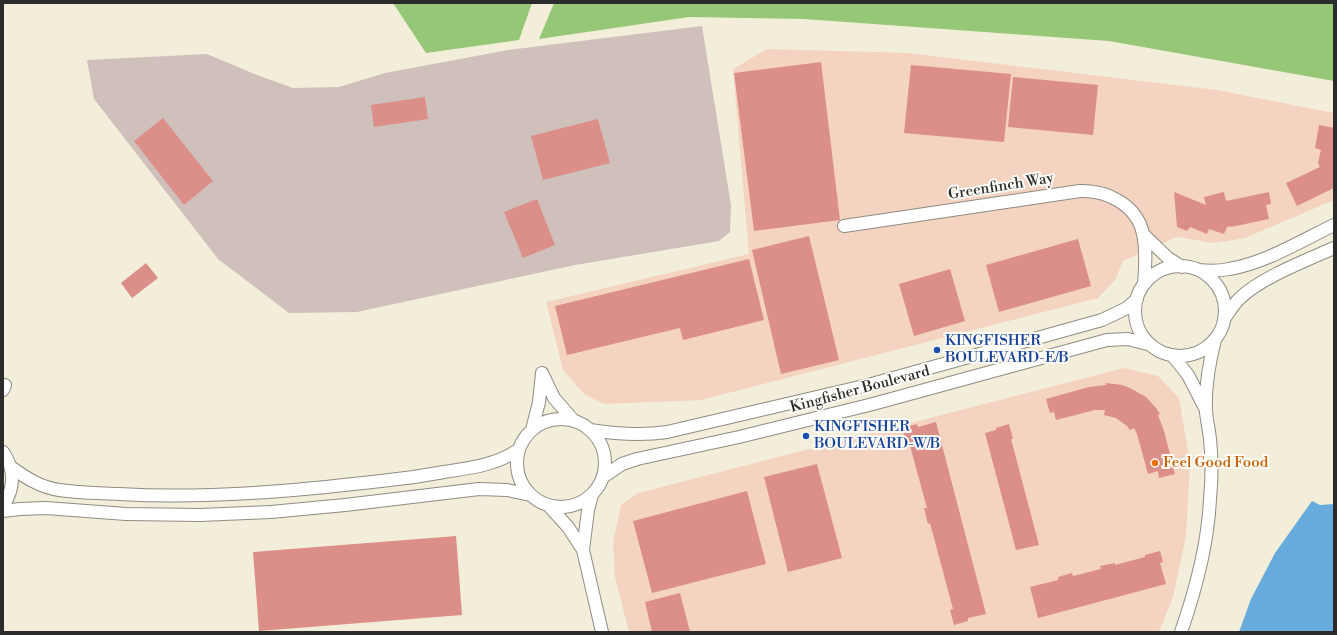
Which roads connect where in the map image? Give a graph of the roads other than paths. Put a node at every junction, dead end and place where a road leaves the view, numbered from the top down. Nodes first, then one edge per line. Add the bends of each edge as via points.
1 (1334, 225) edge
2 (844, 226) dead end
3 (1143, 234) junction
4 (1334, 248) edge
5 (1182, 267) junction
6 (1199, 270) junction
7 (1144, 284) junction
8 (1137, 299) junction
9 (1224, 319) junction
10 (1215, 340) junction
11 (1151, 345) junction
12 (1172, 355) junction
13 (1206, 411) junction
14 (574, 421) junction
15 (532, 430) junction
16 (590, 430) junction
17 (518, 450) junction
18 (3, 452) edge
19 (11, 467) junction
20 (603, 477) junction
21 (530, 495) junction
22 (592, 495) junction
23 (548, 505) junction
24 (3, 506) edge
25 (3, 510) edge
26 (583, 550) junction
27 (602, 632) edge
28 (1181, 632) edge

1 - 6 street via 1270,256 1242,266 1221,270
2 - 3 street, Greenfinch Way via 1090,191 1106,194 1128,208 1137,219
3 - 5 street, Greenfinch Way via 1168,258
3 - 7 street, Greenfinch Way
4 - 9 street via 1254,288 1239,299
5 - 6 street
5 - 7 street via 1166,268
6 - 9 street via 1217,286 1224,302
7 - 8 street
8 - 11 street via 1135,316 1138,326
8 - 16 street, Kingfisher Boulevard via 1127,308 1098,322 868,385 667,432 639,435
9 - 10 street
10 - 12 street via 1190,354
10 - 13 street via 1209,368
11 - 12 street
11 - 20 street, Kingfisher Boulevard via 1128,339 1107,340 873,404 637,459 622,464
12 - 13 street via 1188,375
13 - 28 street via 1211,464 1207,532 1193,597
14 - 15 street via 556,419
14 - 15 street via 554,398 542,373 539,402
14 - 16 street
15 - 17 street
16 - 20 street via 602,446 605,467
17 - 19 street via 501,460 471,468 310,489 240,494 143,495 59,490 26,478
17 - 21 street via 517,470
18 - 19 street
19 - 24 street via 11,487
20 - 22 street
21 - 23 street
21 - 25 street via 507,490 479,489 345,505 200,516 40,508
22 - 23 street via 575,505
22 - 26 street
23 - 26 street via 568,527
26 - 27 street

